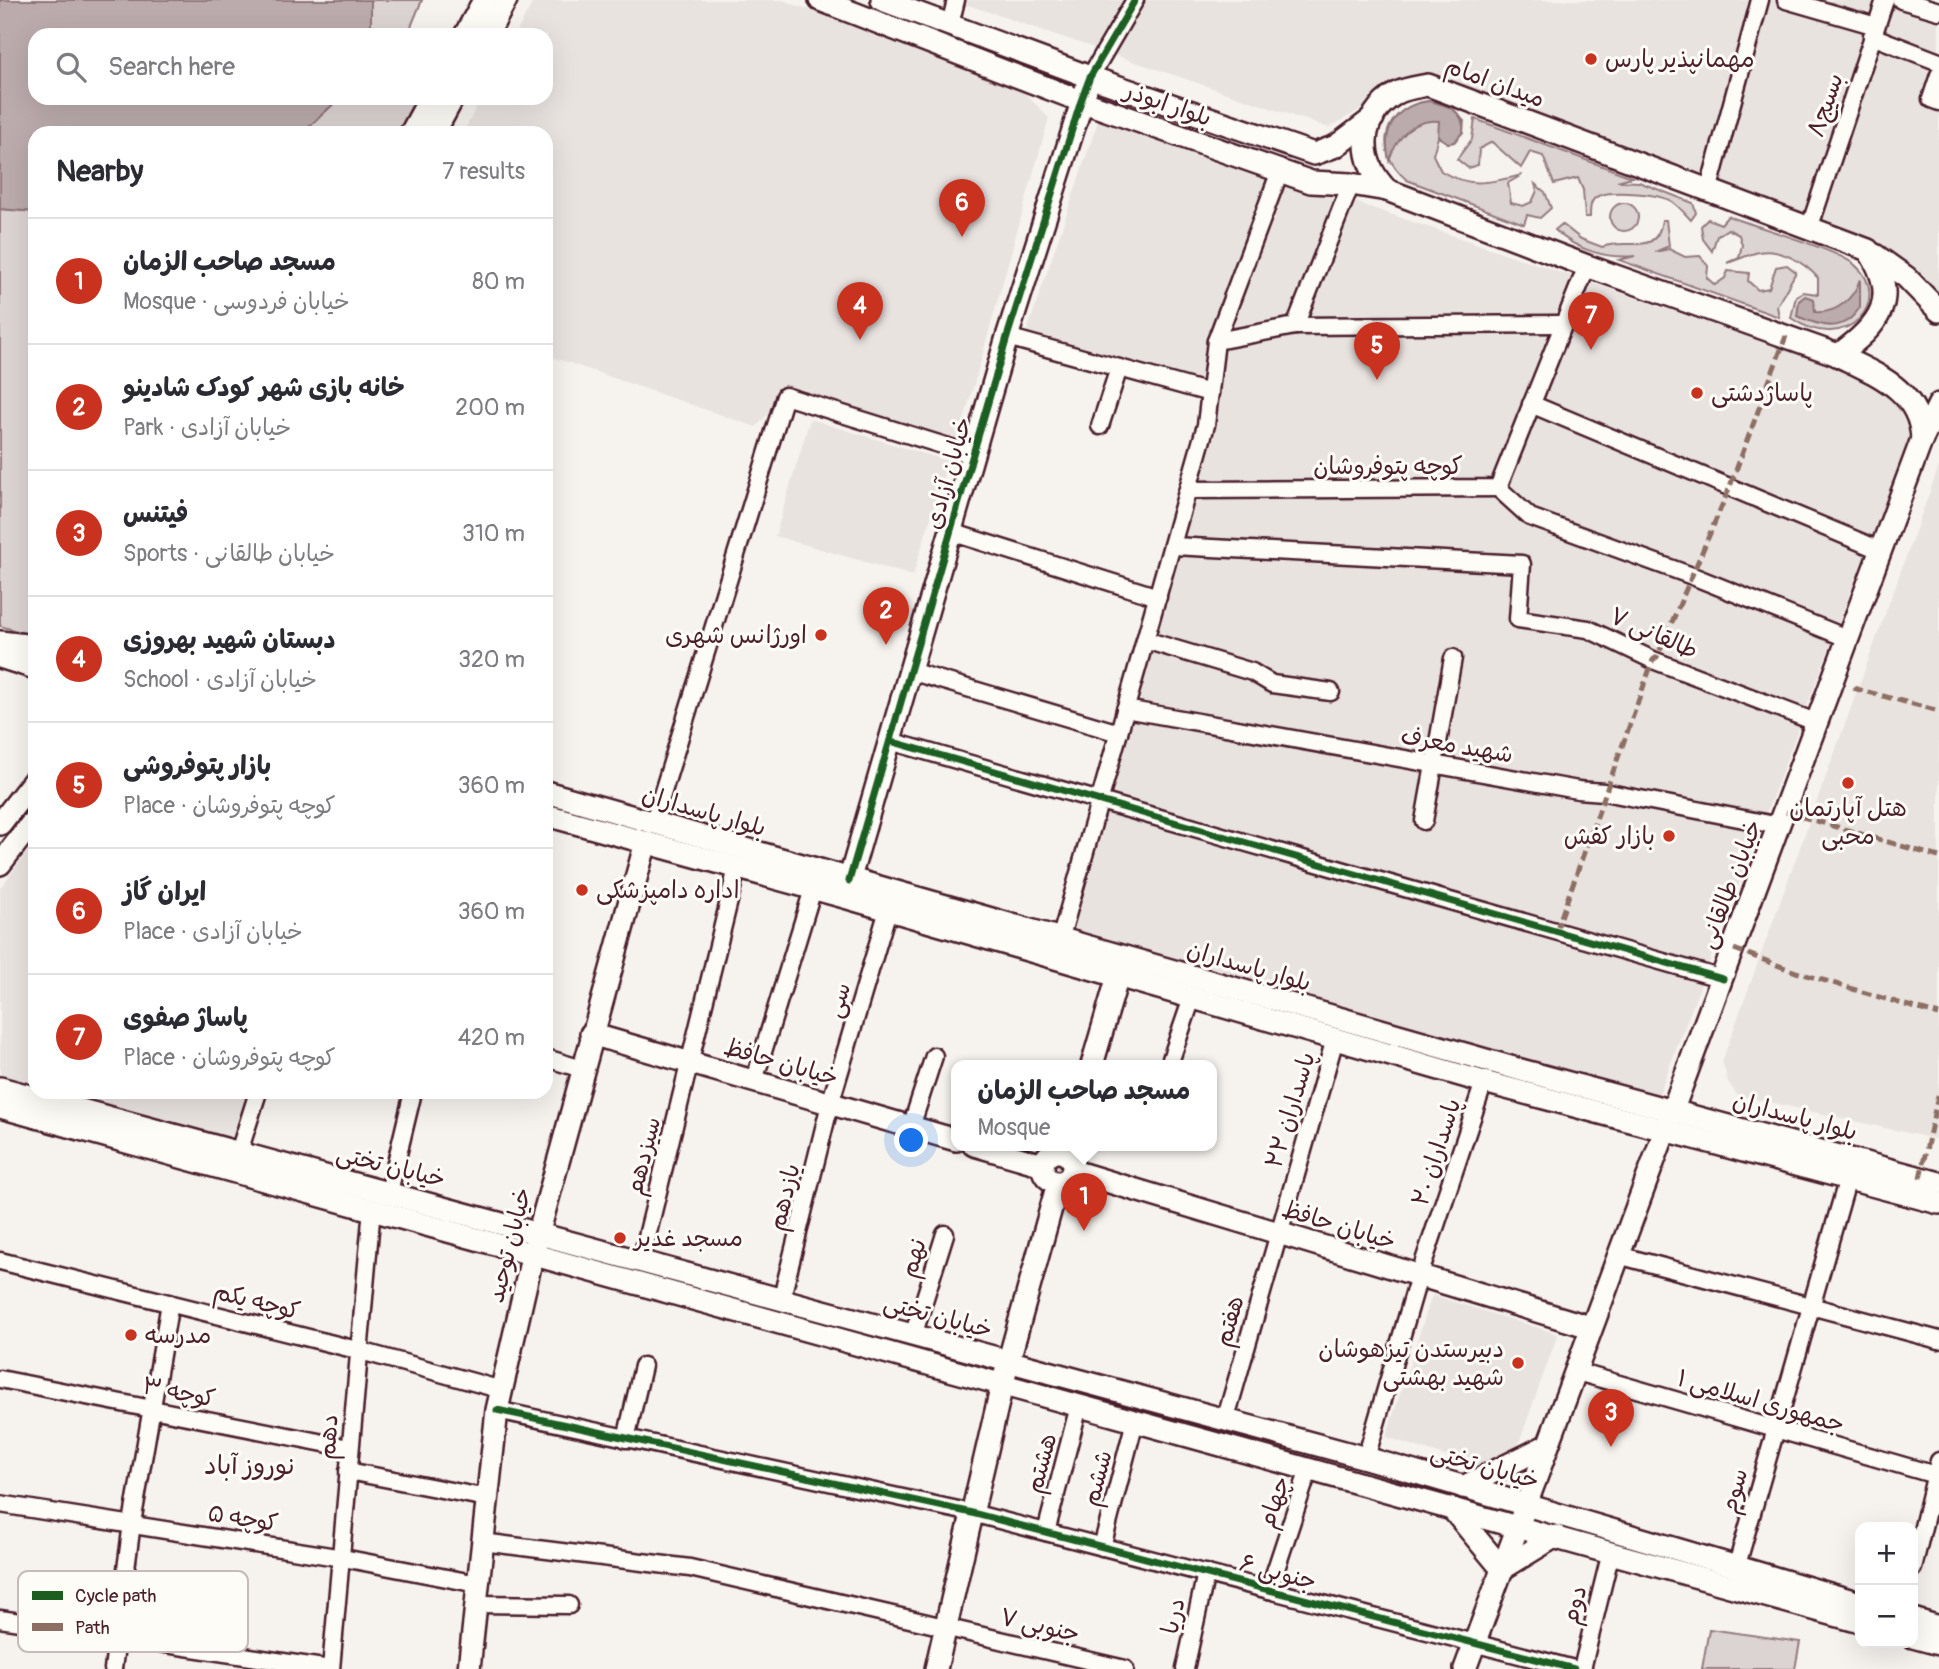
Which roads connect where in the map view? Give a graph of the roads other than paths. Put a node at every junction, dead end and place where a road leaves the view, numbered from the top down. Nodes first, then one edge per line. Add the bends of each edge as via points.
1 (484, 0) edge
2 (506, 0) edge
3 (820, 0) edge
4 (882, 0) edge
5 (956, 0) edge
6 (1135, 0) edge
7 (1760, 0) edge
8 (1786, 0) edge
9 (1885, 0) edge
10 (1901, 0) edge
11 (1939, 11) edge
12 (950, 25) junction
13 (469, 28) edge
14 (491, 28) edge
15 (1874, 31) junction
16 (1939, 62) edge
17 (1939, 75) edge
18 (1090, 77) junction
19 (1081, 101) junction
20 (1939, 102) edge
21 (426, 105) edge
22 (449, 105) edge
23 (1373, 118) junction
24 (415, 126) edge
25 (439, 126) edge
26 (1314, 154) junction
27 (1280, 170) junction
28 (1311, 182) junction
29 (1351, 184) junction
30 (1709, 188) junction
31 (1387, 190) junction
32 (1810, 226) junction
33 (1868, 250) junction
34 (1587, 266) junction
35 (1937, 306) edge
36 (1564, 324) junction
37 (1295, 326) junction
38 (1007, 337) junction
39 (1216, 341) junction
40 (1837, 355) junction
41 (1119, 368) junction
42 (1210, 393) junction
43 (1531, 404) junction
44 (1939, 404) edge
45 (1100, 426) dead end
46 (1922, 439) junction
47 (974, 455) junction
48 (1498, 488) junction
49 (1189, 490) junction
50 (951, 532) junction
51 (1173, 546) junction
52 (1882, 551) junction
53 (1158, 597) junction
54 (1849, 639) junction
55 (1145, 640) junction
56 (0, 642) edge
57 (28, 645) edge
58 (0, 657) edge
59 (1452, 658) dead end
60 (28, 665) edge
61 (910, 671) junction
62 (1331, 692) dead end
63 (1125, 709) junction
64 (1818, 723) junction
65 (1119, 733) junction
66 (890, 741) junction
67 (1435, 764) junction
68 (28, 788) edge
69 (553, 795) edge
70 (1099, 800) junction
71 (553, 816) edge
72 (1424, 821) dead end
73 (0, 824) edge
74 (1780, 826) junction
75 (28, 828) edge
76 (649, 833) junction
77 (0, 864) edge
78 (737, 868) junction
79 (849, 881) junction
80 (813, 889) junction
81 (888, 910) junction
82 (1060, 940) junction
83 (1118, 976) junction
84 (1723, 979) junction
85 (1192, 998) junction
86 (591, 1034) junction
87 (1335, 1039) junction
88 (1399, 1046) junction
89 (934, 1056) dead end
90 (553, 1060) edge
91 (1093, 1060) edge
92 (1171, 1060) edge
93 (690, 1062) junction
94 (582, 1069) junction
95 (754, 1081) junction
96 (1484, 1082) junction
97 (0, 1088) edge
98 (28, 1096) edge
99 (39, 1099) edge
100 (256, 1099) edge
101 (411, 1099) edge
102 (830, 1104) junction
103 (0, 1107) edge
104 (1674, 1110) junction
105 (911, 1127) junction
106 (1667, 1130) junction
107 (951, 1139) edge
108 (995, 1151) edge
109 (239, 1155) junction
110 (1066, 1163) edge
111 (1848, 1178) junction
112 (1939, 1183) edge
113 (389, 1192) junction
114 (1939, 1203) edge
115 (372, 1208) junction
116 (945, 1234) dead end
117 (1277, 1234) junction
118 (536, 1243) junction
119 (1618, 1255) junction
120 (0, 1261) edge
121 (641, 1261) junction
122 (1419, 1276) junction
123 (781, 1301) junction
124 (170, 1303) junction
125 (1810, 1307) junction
126 (1590, 1327) junction
127 (913, 1336) junction
128 (1939, 1340) edge
129 (358, 1350) junction
130 (1009, 1362) junction
131 (643, 1366) dead end
132 (1574, 1371) junction
133 (0, 1379) edge
134 (1002, 1385) junction
135 (500, 1400) junction
136 (1079, 1406) junction
137 (154, 1410) junction
138 (1135, 1420) junction
139 (1225, 1420) junction
140 (1774, 1429) junction
141 (626, 1439) junction
142 (1546, 1446) junction
143 (349, 1448) junction
144 (1366, 1458) junction
145 (1309, 1469) junction
146 (348, 1471) junction
147 (1938, 1471) edge
148 (1462, 1487) junction
149 (487, 1498) junction
150 (0, 1504) edge
151 (1524, 1504) junction
152 (1453, 1510) junction
153 (972, 1513) junction
154 (132, 1523) junction
155 (1517, 1527) junction
156 (1046, 1532) junction
157 (1556, 1536) junction
158 (482, 1542) junction
159 (1102, 1547) junction
160 (1918, 1549) edge
161 (1611, 1552) junction
162 (343, 1558) junction
163 (1737, 1564) junction
164 (1502, 1569) junction
165 (126, 1571) edge
166 (1206, 1573) junction
167 (1269, 1590) junction
168 (477, 1594) junction
169 (1855, 1601) edge
170 (569, 1605) dead end
171 (0, 1619) edge
172 (1855, 1621) edge
173 (1918, 1621) edge
174 (18, 1622) edge
175 (944, 1626) junction
176 (1939, 1627) edge
177 (1918, 1638) edge
178 (1475, 1643) junction
179 (1939, 1644) edge
180 (217, 1652) edge
181 (330, 1669) edge
182 (469, 1669) edge
183 (936, 1669) edge
184 (1125, 1669) edge
185 (1185, 1669) edge
186 (1465, 1669) edge
187 (1574, 1669) edge
188 (1582, 1669) edge

1 - 13 main road
2 - 14 main road
3 - 19 main road, بلوار ابوذر
4 - 12 main road, بلوار ابوذر
5 - 12 street
6 - 18 street
7 - 30 street
8 - 15 street
9 - 15 street, بسیج۸
10 - 11 street
12 - 18 main road, بلوار ابوذر
15 - 16 street
15 - 32 street, بسیج۸
17 - 20 street via 1931,99
18 - 19 main road, خیابان آزادی
18 - 26 main road, بلوار ابوذر
19 - 27 main road, بلوار ابوذر
19 - 38 main road, خیابان آزادی
21 - 24 main road
22 - 25 main road
23 - 26 main road via 1336,146
23 - 30 main road, میدان امام via 1382,104 1399,92 1428,85
23 - 31 main road via 1364,154
26 - 28 main road via 1322,169 1319,178
27 - 28 main road, بلوار ابوذر
27 - 39 street
28 - 29 main road, بلوار ابوذر
29 - 31 main road, بلوار ابوذر
29 - 37 street
30 - 32 main road, میدان امام
31 - 34 main road
32 - 33 main road, میدان امام
33 - 35 main road, میدان امام
33 - 40 main road via 1885,281 1884,306 1864,336
34 - 36 street, کوچه پتوفروشان
34 - 40 main road
36 - 37 street
36 - 43 street, کوچه پتوفروشان
37 - 39 street
38 - 41 street
38 - 47 main road, خیابان آزادی
39 - 42 street
40 - 46 main road via 1900,389 1917,410
41 - 42 street
41 - 45 street
42 - 49 street
43 - 48 street, کوچه پتوفروشان
43 - 52 street
44 - 46 main road, خیابان طالقانی
46 - 52 main road, خیابان طالقانی
47 - 50 main road, خیابان آزادی
47 - 76 street via 785,396
48 - 49 street, کوچه پتوفروشان
48 - 54 street via 1530,517
49 - 51 street
50 - 53 street
50 - 61 main road, خیابان آزادی
51 - 53 street
51 - 64 street, طالقانی ۷ via 1522,564 1518,619 1588,629 1653,660
52 - 54 main road, خیابان طالقانی
53 - 55 street
54 - 64 main road, خیابان طالقانی
55 - 62 street via 1252,672 1272,684
55 - 63 street
56 - 57 main road
58 - 60 main road
59 - 67 street
61 - 65 street
61 - 66 main road, خیابان آزادی
63 - 65 street
63 - 67 street, شهید معرف
64 - 74 main road, خیابان طالقانی
65 - 70 street
66 - 70 street
66 - 79 main road, خیابان آزادی
67 - 72 street
67 - 74 street, شهید معرف
68 - 73 main road
69 - 76 main road, بلوار پاسداران
70 - 82 street
70 - 84 street
71 - 76 main road, بلوار پاسداران
74 - 84 main road, خیابان طالقانی
75 - 77 main road
76 - 78 main road, بلوار پاسداران
76 - 79 main road, بلوار پاسداران
76 - 86 main road, خیابان توحید
78 - 80 main road, بلوار پاسداران
78 - 93 street, سیزدهم
79 - 82 main road, بلوار پاسداران
80 - 81 main road, بلوار پاسداران
80 - 95 street
81 - 83 main road, بلوار پاسداران
81 - 102 street, سی
82 - 88 main road, بلوار پاسداران
83 - 85 main road, بلوار پاسداران
83 - 91 main road
84 - 104 main road, خیابان طالقانی
85 - 87 main road, بلوار پاسداران
85 - 92 street
86 - 93 main road, خیابان حافظ
86 - 94 main road, خیابان توحید
87 - 88 main road, بلوار پاسداران
87 - 117 street, پاسداران ۲۲
88 - 96 main road, بلوار پاسداران
88 - 104 main road, بلوار پاسداران
89 - 105 street
90 - 94 street
93 - 95 main road, خیابان حافظ
93 - 121 street, سیزدهم
94 - 118 main road, خیابان توحید
95 - 102 main road, خیابان حافظ
96 - 106 main road, بلوار پاسداران
96 - 122 street, پاسداران ۲۰
97 - 98 main road, خیابان تختی
99 - 109 main road, خیابان تختی
100 - 109 street
101 - 113 street
102 - 105 main road, خیابان حافظ
102 - 123 street, یازدهم
103 - 115 main road, خیابان تختی
104 - 106 main road, خیابان طالقانی
104 - 112 main road, بلوار پاسداران
105 - 107 main road, خیابان حافظ
106 - 111 main road, بلوار پاسداران
106 - 119 main road, خیابان طالقانی
108 - 110 main road via 1043,1165 1045,1175
109 - 113 main road, خیابان تختی
110 - 117 main road, خیابان حافظ
110 - 130 main road
111 - 114 main road, بلوار پاسداران
111 - 125 street, سوم
113 - 118 main road, خیابان تختی
115 - 118 main road, خیابان تختی
115 - 129 street, دهم
116 - 127 street, نهم
117 - 122 main road, خیابان حافظ
117 - 139 street, هفتم
118 - 121 main road, خیابان تختی
118 - 134 main road, خیابان تختی
118 - 135 main road, خیابان توحید
119 - 125 street
119 - 126 main road, خیابان طالقانی
120 - 124 street, کوچه یکم
121 - 123 main road, خیابان تختی
122 - 126 main road, خیابان حافظ
122 - 144 street, پاسداران ۲۰
123 - 127 main road, خیابان تختی
124 - 129 street, کوچه یکم
124 - 137 street
125 - 128 street
125 - 140 street, سوم
126 - 132 main road, خیابان طالقانی
127 - 130 main road, خیابان تختی
129 - 135 street, کوچه یکم
129 - 143 street, دهم
130 - 134 main road
130 - 139 main road, خیابان تختی
131 - 141 street
132 - 140 street, جمهوری اسلامی ۱
132 - 142 main road, خیابان طالقانی
133 - 137 street, کوچه ۳
134 - 136 main road, خیابان تختی
134 - 153 main road
135 - 141 street, کوچه یکم
135 - 149 main road, خیابان توحید
136 - 138 main road, خیابان تختی
136 - 156 street, هشتم
137 - 143 street, کوچه ۳
137 - 154 street
138 - 145 main road, خیابان تختی
138 - 159 street, ششم
139 - 144 main road, خیابان تختی
140 - 147 street, جمهوری اسلامی ۱
140 - 163 street, سوم
141 - 153 street, ۶ جنوبی
142 - 148 main road
142 - 151 main road, خیابان طالقانی
143 - 146 street, دهم
144 - 148 main road, خیابان تختی
145 - 152 main road, خیابان تختی
145 - 167 street, چهام
146 - 149 street
146 - 162 street, دهم
147 - 160 street
148 - 151 main road, خیابان تختی
149 - 158 main road, خیابان توحید
150 - 154 street, کوچه ۵
151 - 155 main road, خیابان طالقانی
151 - 163 main road, خیابان تختی
152 - 155 main road, خیابان تختی
152 - 164 main road
153 - 156 street, ۶ جنوبی
153 - 175 main road
154 - 162 street, کوچه ۵
154 - 165 street
155 - 157 main road, خیابان تختی
155 - 164 main road
156 - 159 street, ۶ جنوبی
157 - 161 main road, خیابان تختی
157 - 164 main road
158 - 168 main road, خیابان توحید
158 - 175 street, ۷ جنوبی via 690,1568
159 - 166 street, ۶ جنوبی
161 - 172 main road, خیابان تختی
161 - 188 street, دوم
162 - 168 street, کوچه ۵
162 - 181 street, دهم
163 - 169 main road, خیابان تختی
164 - 178 main road
166 - 167 street, ۶ جنوبی
166 - 185 street, دریا
167 - 178 street, ۶ جنوبی
168 - 170 street, کوچه ۵
168 - 182 main road, خیابان توحید
171 - 174 street
173 - 176 main road
175 - 183 main road
175 - 184 street, ۷ جنوبی
177 - 179 main road
178 - 186 main road
178 - 187 street, ۶ جنوبی
180 - 181 street

